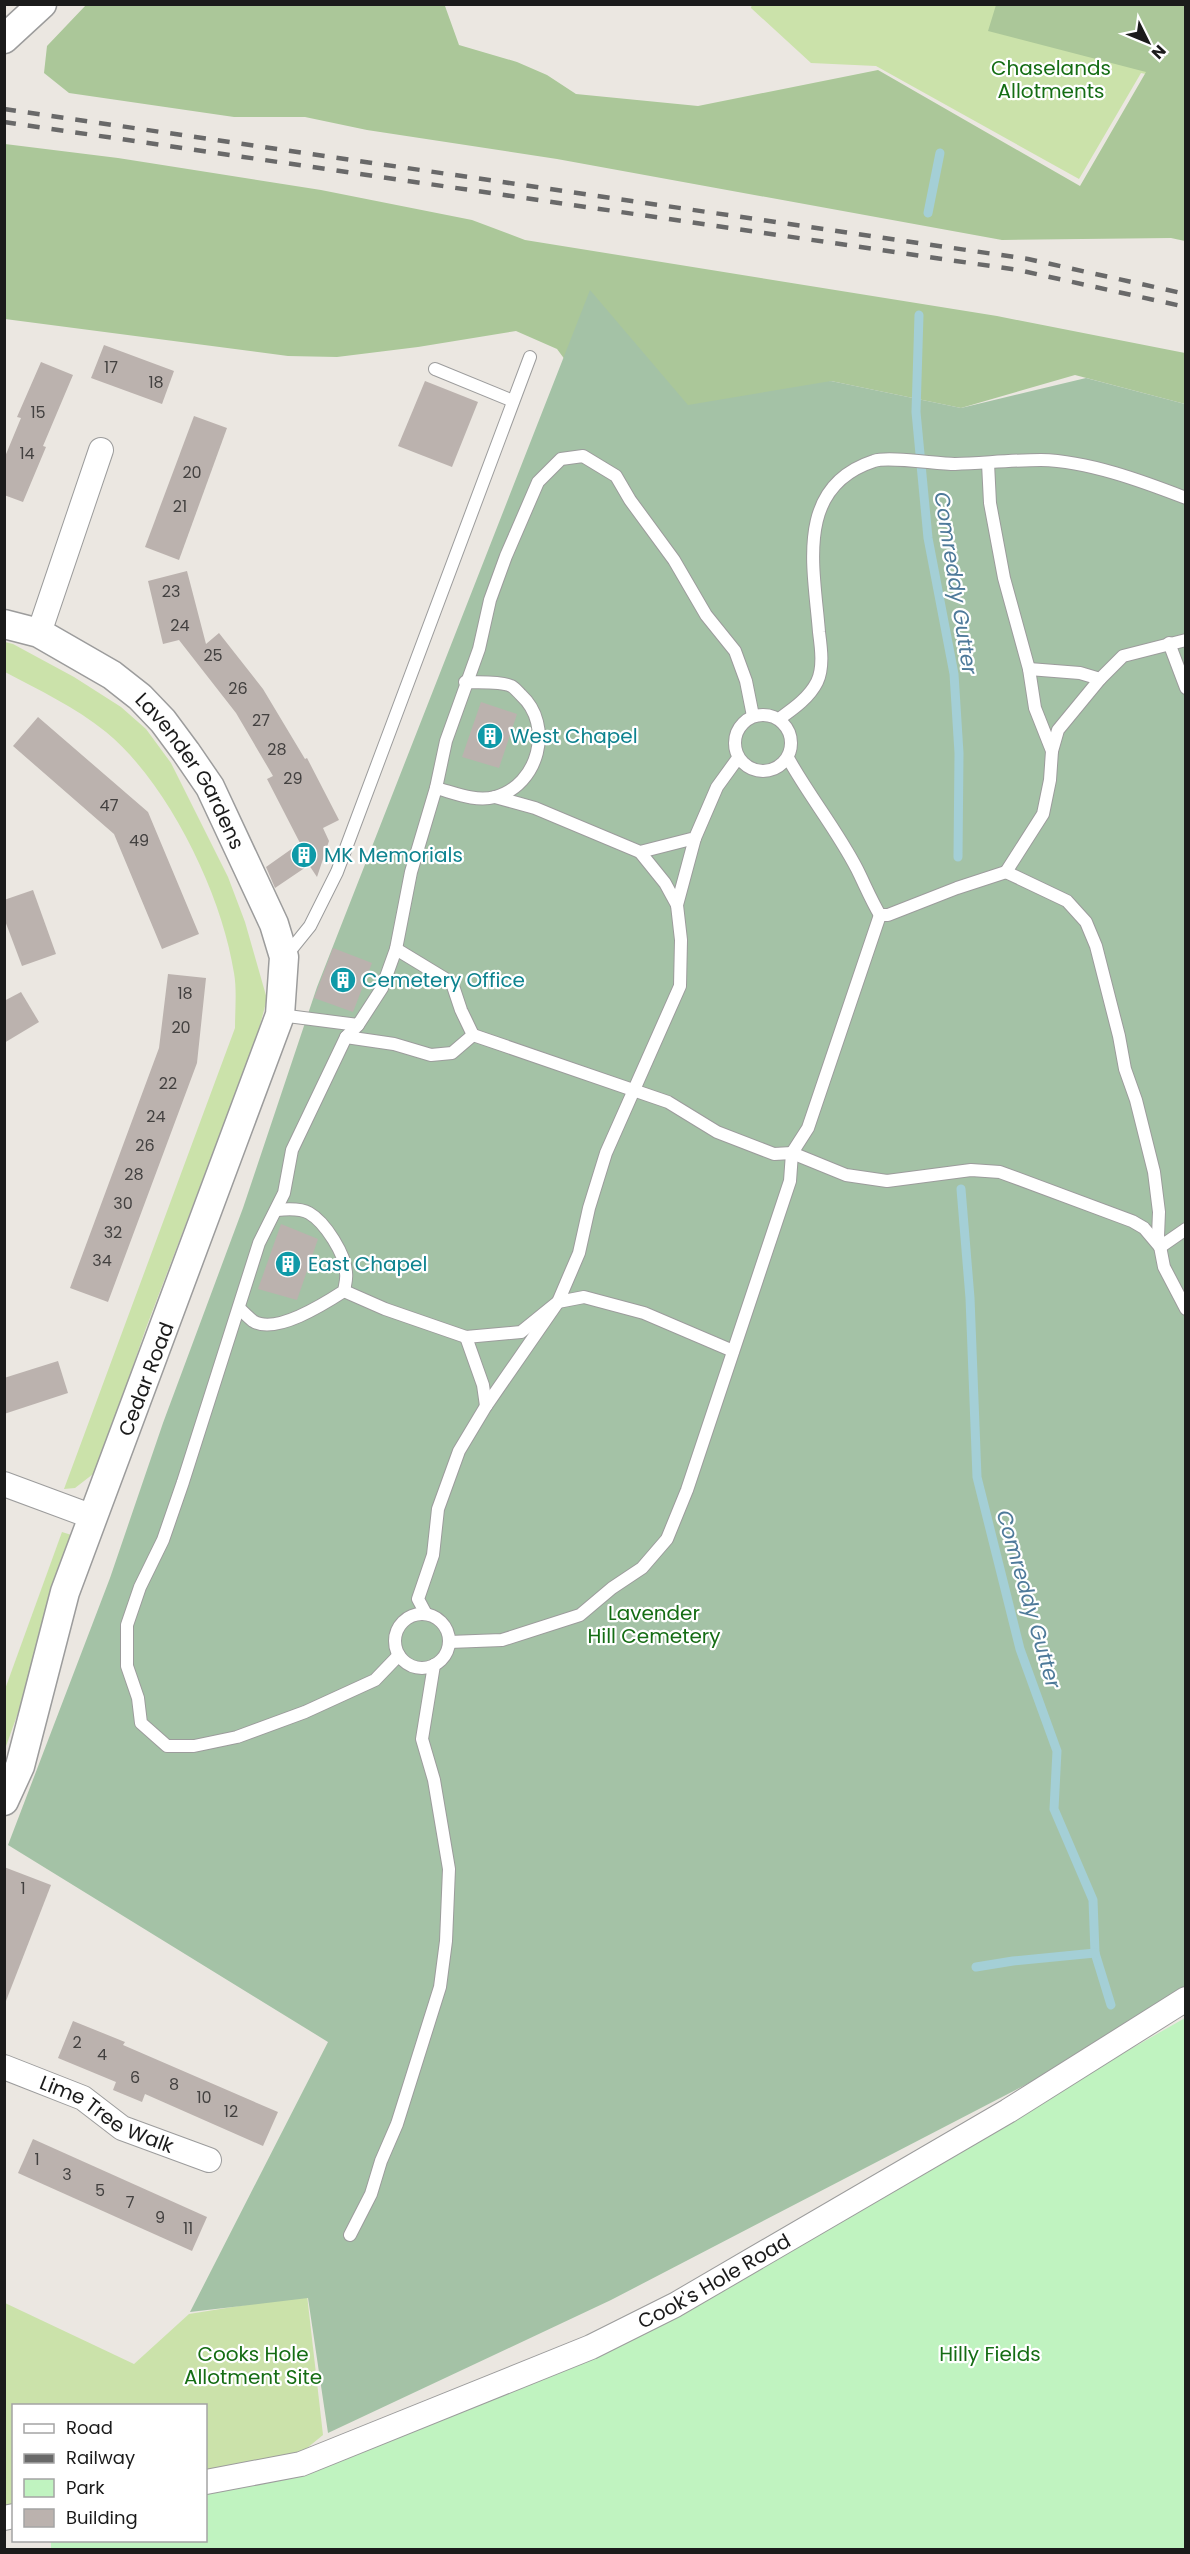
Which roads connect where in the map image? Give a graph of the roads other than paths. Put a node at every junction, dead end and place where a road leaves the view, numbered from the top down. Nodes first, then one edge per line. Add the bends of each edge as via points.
1 (42, 4) edge
2 (4, 39) edge
3 (530, 357) dead end
4 (435, 369) dead end
5 (513, 401) junction
6 (101, 450) dead end
7 (988, 463) junction
8 (1185, 498) edge
9 (4, 624) edge
10 (39, 633) junction
11 (1185, 640) edge
12 (1169, 644) junction
13 (1029, 669) junction
14 (1100, 678) junction
15 (465, 682) junction
16 (1185, 688) edge
17 (753, 716) junction
18 (778, 719) junction
19 (1052, 751) junction
20 (738, 758) junction
21 (788, 758) junction
22 (436, 788) junction
23 (495, 797) junction
24 (695, 838) junction
25 (640, 852) junction
26 (1006, 872) junction
27 (677, 905) junction
28 (880, 915) junction
29 (396, 949) junction
30 (284, 957) junction
31 (280, 1015) junction
32 (358, 1025) junction
33 (473, 1035) junction
34 (346, 1037) junction
35 (634, 1089) junction
36 (792, 1153) junction
37 (277, 1210) junction
38 (1185, 1229) edge
39 (1160, 1247) junction
40 (344, 1292) junction
41 (558, 1302) junction
42 (239, 1308) junction
43 (1185, 1309) edge
44 (466, 1337) junction
45 (733, 1351) junction
46 (486, 1406) junction
47 (4, 1484) edge
48 (93, 1517) junction
49 (426, 1614) junction
50 (449, 1642) junction
51 (399, 1655) junction
52 (434, 1665) junction
53 (4, 1801) edge
54 (1185, 1999) edge
55 (4, 2067) edge
56 (209, 2160) dead end
57 (350, 2235) dead end
58 (207, 2482) edge

1 - 2 street
3 - 5 lane
4 - 5 lane
5 - 30 lane via 337,872 310,926
6 - 10 street
7 - 8 lane via 1042,460 1088,466
7 - 13 lane via 990,503 1004,578
7 - 18 lane via 876,460 835,484 818,513 812,544 821,653 818,680 795,708
9 - 10 street, Lavender Gardens
10 - 30 street, Lavender Gardens via 112,675 164,721 210,787 258,885
11 - 12 lane
12 - 14 lane via 1123,656
12 - 16 lane
13 - 14 lane
13 - 19 lane via 1035,708
14 - 19 lane via 1058,730
15 - 17 lane via 479,649 490,600 506,556 538,482 561,459 583,456 616,476 674,560 706,615 735,651
15 - 22 lane
15 - 23 lane via 511,686 530,703 540,723 535,763 515,787
17 - 18 lane via 766,714
17 - 20 lane via 742,723 736,734
18 - 21 lane via 791,740
19 - 26 lane via 1043,814
20 - 21 lane via 748,768 760,771 774,770
20 - 24 lane via 717,787
21 - 28 lane via 857,869
22 - 23 lane via 463,796
22 - 29 lane via 411,872
23 - 25 lane via 535,808
24 - 25 lane
24 - 27 lane
25 - 27 lane
26 - 28 lane
26 - 39 lane via 1067,901 1086,922 1096,946 1154,1172
27 - 35 lane via 680,986
28 - 36 lane via 808,1128
29 - 32 lane via 382,988
29 - 33 lane via 452,983
30 - 31 street, Cedar Road
31 - 32 lane
31 - 48 street, Cedar Road
32 - 34 lane
33 - 34 lane via 452,1053 431,1055 394,1044
33 - 35 lane
34 - 37 lane via 292,1150
35 - 36 lane via 668,1102 717,1132 774,1154
35 - 41 lane via 606,1153 579,1253
36 - 39 lane via 846,1175 887,1181 971,1170 1000,1172 1132,1221 1144,1228
36 - 45 lane via 790,1181
37 - 40 lane via 310,1214 331,1235 346,1272
37 - 42 lane via 259,1243
38 - 39 lane
39 - 43 lane via 1164,1267
40 - 42 lane via 318,1308 278,1323 254,1322
40 - 44 lane
41 - 44 lane via 521,1332
41 - 45 lane via 584,1297 621,1305
41 - 46 lane
42 - 51 lane via 163,1540 127,1625 127,1666 138,1698 141,1723 167,1746 194,1746 237,1737 375,1680
44 - 46 lane
45 - 50 lane via 667,1539 642,1568 580,1615 502,1640
46 - 49 lane via 459,1451 438,1509 433,1556 418,1599
47 - 48 street
48 - 53 street, Cedar Road via 65,1592 20,1766
49 - 50 lane via 442,1623
49 - 51 lane via 414,1615 399,1626 395,1646
50 - 52 lane via 442,1659
51 - 52 lane via 417,1667
52 - 57 lane via 422,1739 434,1780 449,1869 440,1987 397,2124 371,2194
54 - 58 street, Cook's Hole Road via 1008,2111 675,2306 591,2347 301,2464
55 - 56 street, Lime Tree Walk via 83,2098 122,2128

